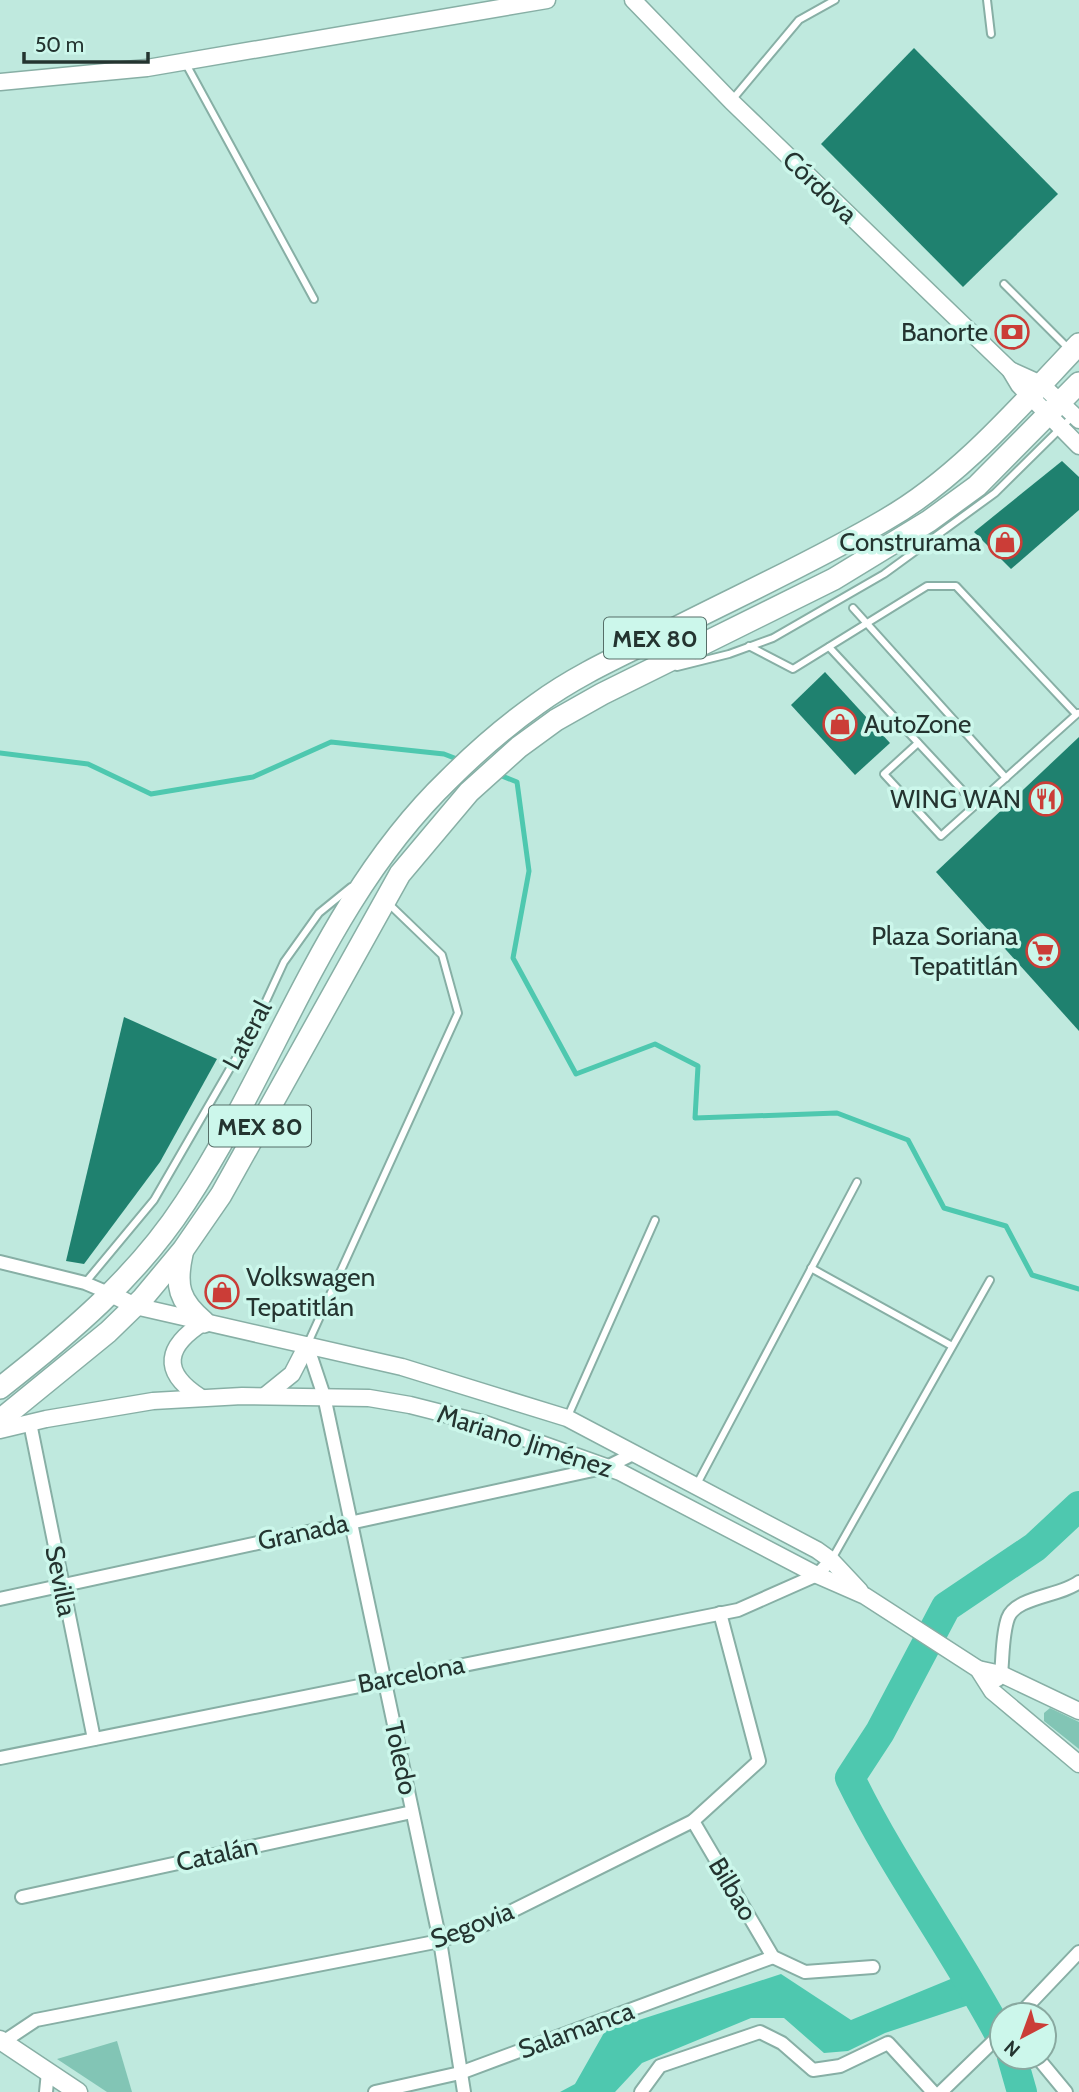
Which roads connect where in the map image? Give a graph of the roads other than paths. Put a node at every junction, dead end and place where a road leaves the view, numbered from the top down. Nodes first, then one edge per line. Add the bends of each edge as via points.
1 (547, 0) edge
2 (633, 0) edge
3 (835, 0) edge
4 (986, 0) edge
5 (991, 34) dead end
6 (185, 62) junction
7 (0, 82) edge
8 (731, 102) junction
9 (1004, 284) dead end
10 (314, 299) dead end
11 (1075, 348) edge
12 (1079, 383) edge
13 (1036, 390) junction
14 (1067, 415) edge
15 (1079, 446) edge
16 (977, 486) junction
17 (937, 536) junction
18 (853, 608) dead end
19 (868, 624) junction
20 (749, 646) junction
21 (829, 647) junction
22 (638, 677) junction
23 (1078, 713) edge
24 (918, 743) junction
25 (1006, 778) junction
26 (975, 804) junction
27 (374, 869) junction
28 (385, 900) junction
29 (857, 1182) dead end
30 (655, 1220) dead end
31 (183, 1250) junction
32 (0, 1262) edge
33 (811, 1268) junction
34 (990, 1279) dead end
35 (85, 1283) junction
36 (111, 1294) junction
37 (135, 1306) junction
38 (204, 1322) junction
39 (307, 1345) junction
40 (952, 1346) junction
41 (0, 1388) edge
42 (266, 1395) junction
43 (324, 1396) junction
44 (200, 1397) junction
45 (567, 1418) junction
46 (0, 1420) edge
47 (30, 1423) junction
48 (0, 1430) edge
49 (635, 1453) junction
50 (607, 1467) junction
51 (696, 1485) junction
52 (351, 1522) junction
53 (831, 1560) junction
54 (817, 1575) junction
55 (1079, 1582) edge
56 (62, 1585) junction
57 (864, 1596) junction
58 (0, 1599) edge
59 (719, 1613) junction
60 (974, 1666) junction
61 (1001, 1674) junction
62 (384, 1679) junction
63 (992, 1690) junction
64 (1079, 1711) edge
65 (94, 1739) junction
66 (0, 1758) edge
67 (1079, 1764) edge
68 (412, 1812) junction
69 (693, 1821) junction
70 (22, 1897) dead end
71 (440, 1941) junction
72 (1079, 1952) edge
73 (773, 1957) junction
74 (873, 1967) dead end
75 (1032, 2001) edge
76 (1, 2041) edge
77 (988, 2048) edge
78 (1049, 2071) edge
79 (48, 2072) junction
80 (460, 2073) junction
81 (46, 2092) edge
82 (78, 2092) edge
83 (375, 2092) edge
84 (464, 2092) edge
85 (641, 2092) edge
86 (933, 2092) edge
87 (941, 2092) edge
88 (1066, 2092) edge

1 - 6 street
2 - 8 street, Córdova
3 - 8 lane via 799,20
4 - 5 lane
6 - 7 street
6 - 10 lane
8 - 13 street, Córdova
9 - 11 lane
11 - 13 main road, MEX 80
12 - 14 main road, MEX 80
13 - 14 street, Córdova
13 - 27 main road, MEX 80 via 973,454 888,519 539,702 450,777 419,809
14 - 15 street, Córdova
14 - 16 main road, MEX 80
14 - 17 lane via 995,493
16 - 17 lane
16 - 22 main road, MEX 80 via 834,579
17 - 20 lane via 884,574 773,638
18 - 19 lane
19 - 21 lane
19 - 23 lane via 927,586 956,586
19 - 25 lane
20 - 21 lane via 793,669
20 - 22 lane
21 - 24 lane
22 - 28 main road, MEX 80 via 556,720 519,747 469,792 400,874
23 - 25 lane
24 - 26 lane
24 - 26 lane via 884,774 941,836
25 - 26 lane
27 - 35 lane, Lateral via 319,913 284,962 254,1027 154,1200
27 - 36 main road, MEX 80 via 332,931 186,1203
28 - 31 main road, MEX 80 via 228,1183
28 - 39 lane via 442,955 458,1013
29 - 33 lane
30 - 45 lane
31 - 37 main road, MEX 80
31 - 38 main road via 177,1277 180,1297
32 - 35 street
33 - 40 lane
33 - 51 lane
34 - 40 lane
35 - 36 street
36 - 37 street
36 - 41 main road, MEX 80
37 - 38 street
37 - 46 main road, MEX 80
38 - 39 street
38 - 44 street via 179,1341 172,1361 178,1381
39 - 42 street via 292,1374
39 - 43 street, Toledo
39 - 45 street via 456,1382
40 - 53 lane
42 - 43 street, Mariano Jiménez
42 - 44 street, Mariano Jiménez
43 - 50 street, Mariano Jiménez via 369,1398 450,1414
43 - 52 street, Toledo
44 - 47 street, Mariano Jiménez
45 - 49 street
47 - 48 street, Mariano Jiménez
47 - 56 street, Sevilla
49 - 50 street, Granada
49 - 51 street
50 - 52 street, Granada
50 - 54 street, Mariano Jiménez
51 - 53 street
52 - 56 street, Granada
52 - 62 street, Toledo
53 - 54 street
53 - 57 street
54 - 57 street, Mariano Jiménez
54 - 59 street, Barcelona via 738,1610
55 - 61 street via 1068,1590 1017,1605 1008,1617
56 - 58 street, Granada
56 - 65 street, Sevilla
57 - 60 street, Mariano Jiménez
59 - 62 street, Barcelona
59 - 69 street, Segovia via 759,1761
60 - 61 street
60 - 63 street, Mariano Jiménez
61 - 63 street
61 - 64 street
62 - 65 street, Barcelona
62 - 68 street, Toledo
63 - 67 street, Mariano Jiménez
65 - 66 street, Barcelona
68 - 70 street, Catalán
68 - 71 street, Toledo
69 - 71 street, Segovia via 488,1923
69 - 73 street, Bilbao
71 - 76 street, Segovia via 36,2020
71 - 80 street, Toledo
72 - 75 street
73 - 74 street via 805,1972
73 - 80 street, Salamanca
76 - 79 main road
77 - 87 street
78 - 88 street
79 - 81 street
79 - 82 main road
80 - 83 street, Salamanca
80 - 84 street, Toledo
85 - 86 street via 660,2066 760,2032 782,2043 813,2070 840,2066 888,2043

